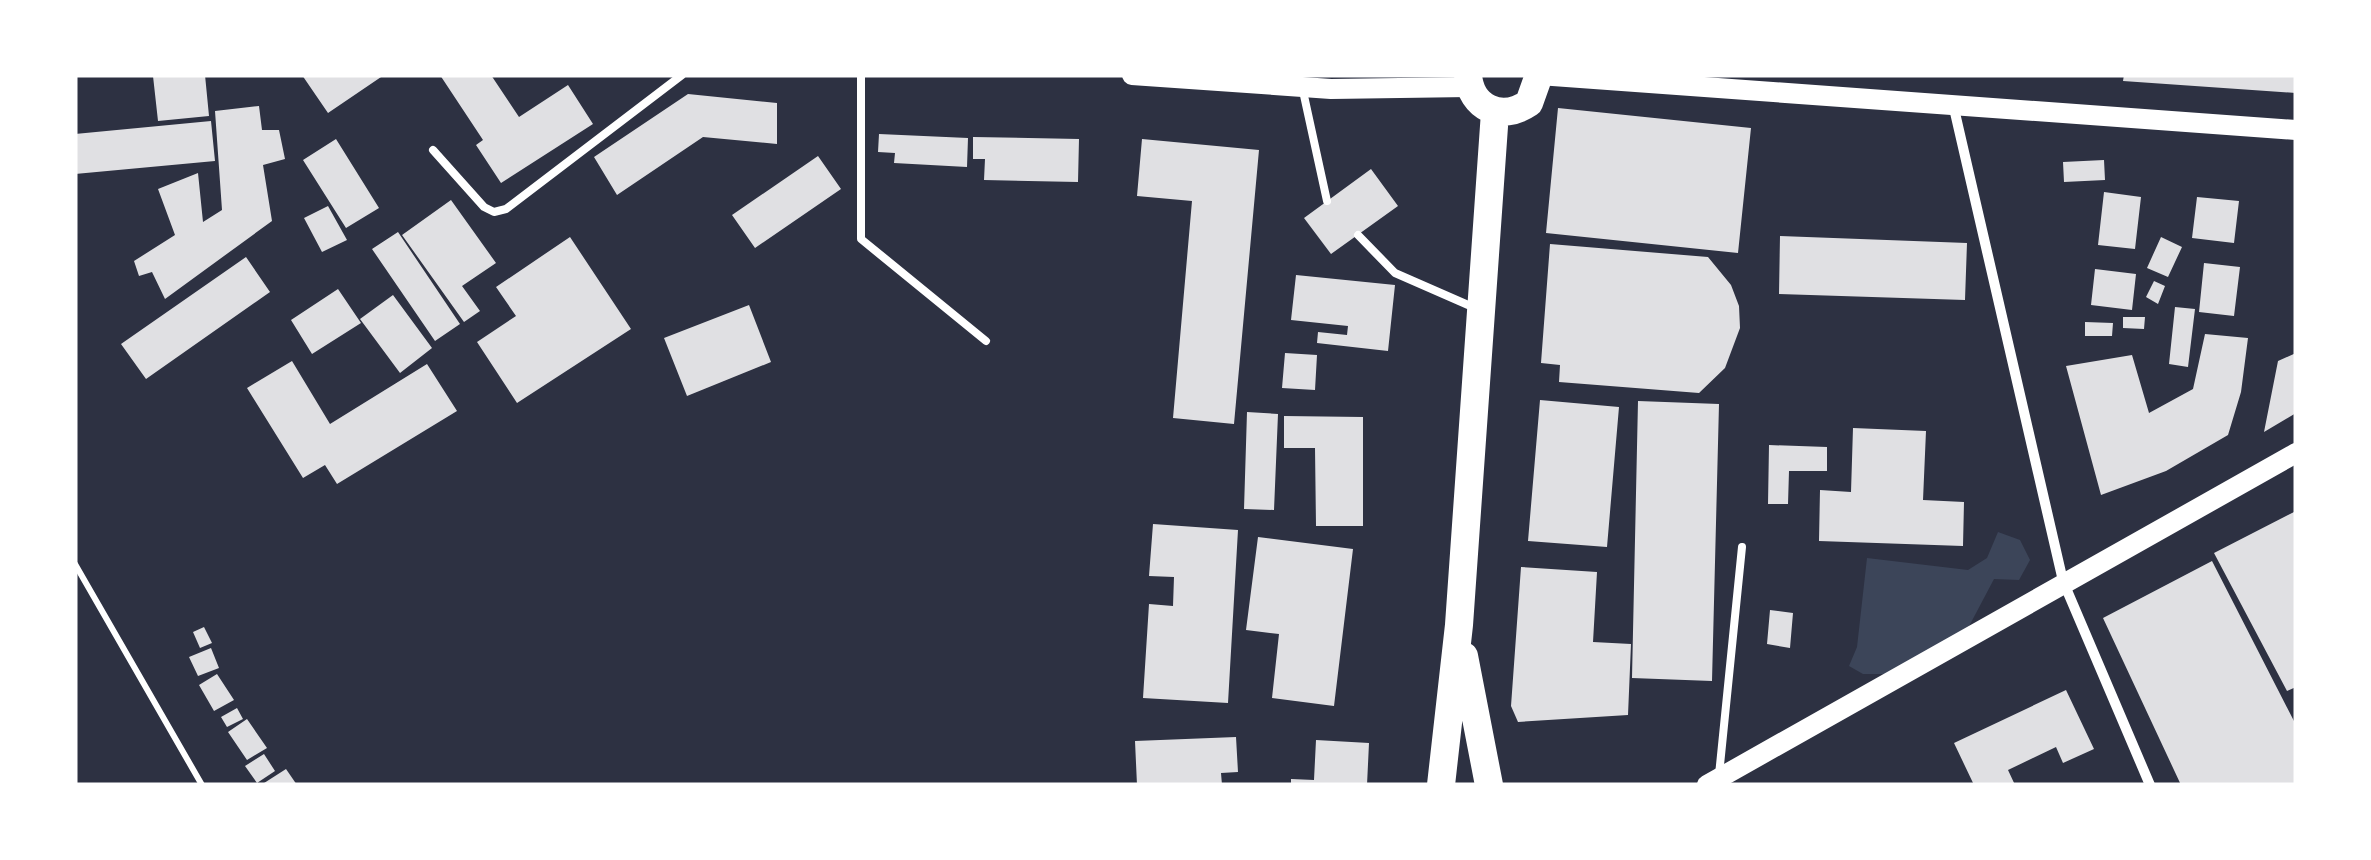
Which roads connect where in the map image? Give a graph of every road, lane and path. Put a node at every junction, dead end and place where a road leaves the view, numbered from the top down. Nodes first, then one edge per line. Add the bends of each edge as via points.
1 (682, 75) edge
2 (862, 75) edge
3 (1132, 75) edge
4 (1539, 75) edge
5 (1469, 81) edge
6 (1302, 86) junction
7 (1952, 103) junction
8 (1495, 112) junction
9 (2296, 130) edge
10 (433, 150) dead end
11 (1327, 201) dead end
12 (1358, 235) dead end
13 (1480, 310) junction
14 (986, 341) dead end
15 (2296, 453) edge
16 (1742, 547) dead end
17 (75, 564) edge
18 (2063, 581) junction
19 (1458, 625) junction
20 (1714, 783) edge
21 (202, 785) edge
22 (1441, 785) edge
23 (1489, 785) edge
24 (2150, 785) edge

1 - 10 lane via 506,210 484,207
2 - 14 lane via 861,239
3 - 6 main road
4 - 7 main road
4 - 8 highway via 1529,102
5 - 6 main road
5 - 8 highway via 1483,107
6 - 11 lane
7 - 9 main road
7 - 18 street
8 - 13 highway
12 - 13 lane via 1395,274
13 - 19 highway
15 - 18 main road
16 - 20 lane
17 - 21 path
18 - 20 main road
18 - 24 street
19 - 22 highway
19 - 23 highway

